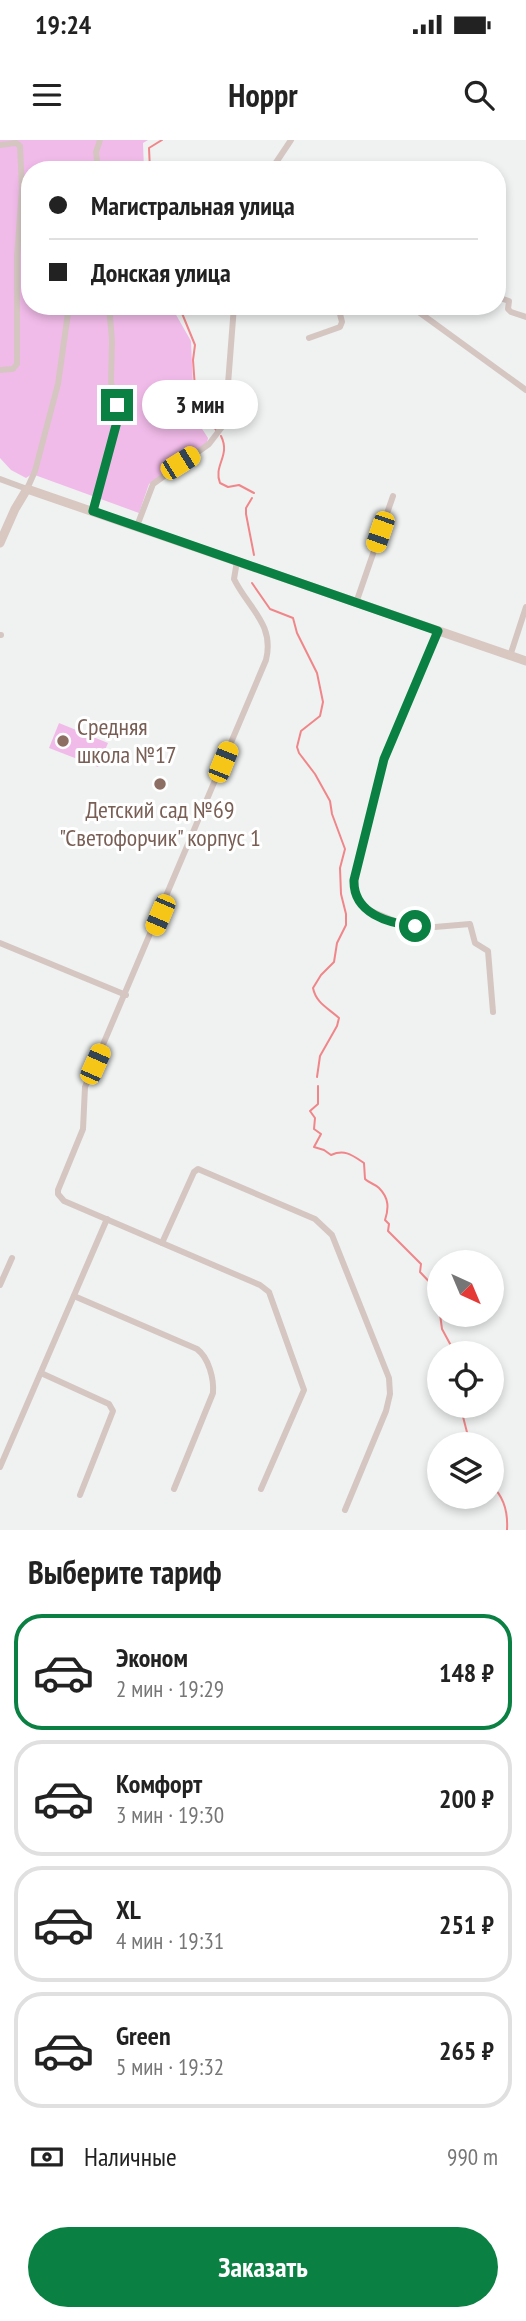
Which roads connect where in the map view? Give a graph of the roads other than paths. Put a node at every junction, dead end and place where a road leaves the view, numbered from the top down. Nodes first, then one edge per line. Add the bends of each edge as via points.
1 (100, 140) edge
2 (290, 140) edge
3 (0, 145) edge
4 (97, 161) edge
5 (277, 161) edge
6 (21, 178) edge
7 (21, 203) edge
8 (506, 300) edge
9 (68, 315) edge
10 (110, 315) edge
11 (233, 315) edge
12 (340, 315) edge
13 (423, 315) edge
14 (526, 317) edge
15 (309, 338) dead end
16 (0, 370) edge
17 (526, 390) edge
18 (0, 479) edge
19 (27, 488) junction
20 (393, 496) dead end
21 (93, 511) junction
22 (137, 526) junction
23 (0, 543) edge
24 (237, 561) junction
25 (356, 603) junction
26 (526, 607) edge
27 (438, 631) junction
28 (510, 656) junction
29 (526, 661) edge
30 (0, 943) edge
31 (126, 995) junction
32 (493, 1013) dead end
33 (107, 1219) junction
34 (162, 1243) junction
35 (12, 1258) dead end
36 (0, 1285) edge
37 (74, 1296) junction
38 (41, 1373) junction
39 (0, 1467) edge
40 (174, 1489) dead end
41 (261, 1489) dead end
42 (80, 1495) dead end
43 (345, 1510) dead end

1 - 4 street
2 - 5 street
3 - 6 street via 18,144
7 - 16 street via 17,364
8 - 14 street via 511,312
9 - 19 street via 58,384
10 - 21 street via 111,382 118,411
11 - 22 street via 223,428 153,484
12 - 15 street via 341,327
13 - 17 street
18 - 19 street
19 - 21 street
19 - 23 street
20 - 25 street
21 - 22 street
22 - 24 street
24 - 25 street
24 - 31 street via 234,579 267,633 266,660
25 - 27 street
26 - 28 street
27 - 28 street
27 - 32 street via 383,762 356,864 354,890 366,909 402,925 470,924 474,940 488,951
28 - 29 street
30 - 31 street
31 - 33 street via 85,1087 83,1129 58,1189 64,1201
33 - 34 street
33 - 37 street
34 - 41 street via 260,1285 272,1298 303,1390
34 - 43 street via 198,1170 314,1219 332,1236 390,1386 386,1411
35 - 36 street
37 - 38 street
37 - 40 street via 197,1349 205,1358 213,1393
38 - 39 street
38 - 42 street via 109,1404 113,1411

